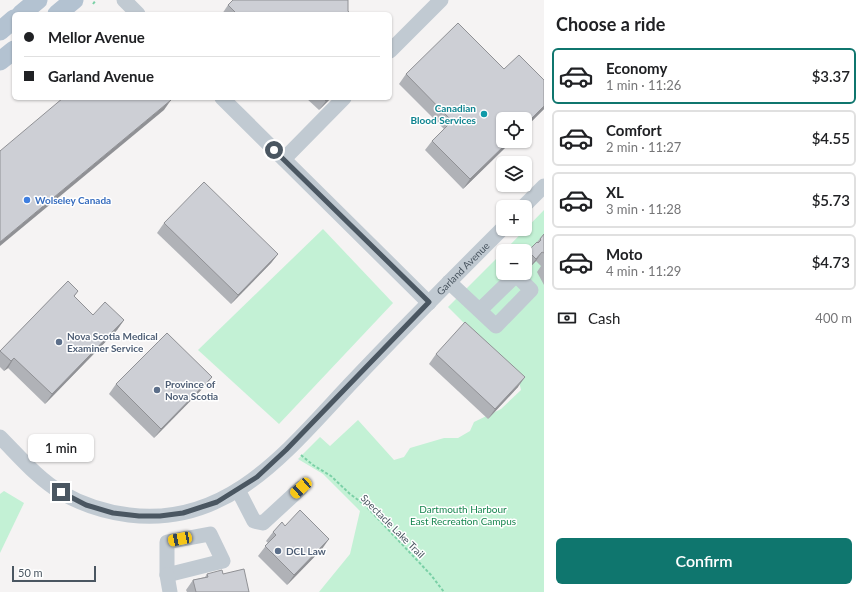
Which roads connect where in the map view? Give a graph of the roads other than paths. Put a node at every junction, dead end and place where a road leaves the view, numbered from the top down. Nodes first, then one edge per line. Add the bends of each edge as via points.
1 (38, 0) edge
2 (74, 0) edge
3 (124, 0) edge
4 (441, 0) edge
5 (23, 12) edge
6 (59, 12) edge
7 (136, 12) edge
8 (12, 21) edge
9 (0, 31) edge
10 (392, 50) edge
11 (12, 52) edge
12 (0, 61) edge
13 (224, 100) edge
14 (342, 100) edge
15 (284, 159) junction
16 (544, 186) edge
17 (530, 200) edge
18 (496, 235) edge
19 (450, 282) junction
20 (429, 302) junction
21 (480, 310) dead end
22 (0, 437) edge
23 (301, 488) dead end
24 (238, 490) junction
25 (188, 512) junction
26 (194, 536) junction
27 (167, 575) junction
28 (170, 592) edge

1 - 5 main road
2 - 6 main road
3 - 7 street
4 - 10 street
8 - 9 main road
11 - 12 main road
13 - 15 street
14 - 15 street
15 - 20 street
16 - 17 street
18 - 19 street, Garland Avenue
19 - 20 street, Garland Avenue
19 - 21 street
20 - 24 street, Garland Avenue via 286,450 257,477
22 - 25 street, Garland Avenue via 46,481 86,505 113,513 139,516
23 - 24 street via 263,523 254,521
24 - 25 street, Garland Avenue via 217,502
25 - 26 street
26 - 27 street via 167,542
26 - 27 street via 210,534 223,561
27 - 28 street

